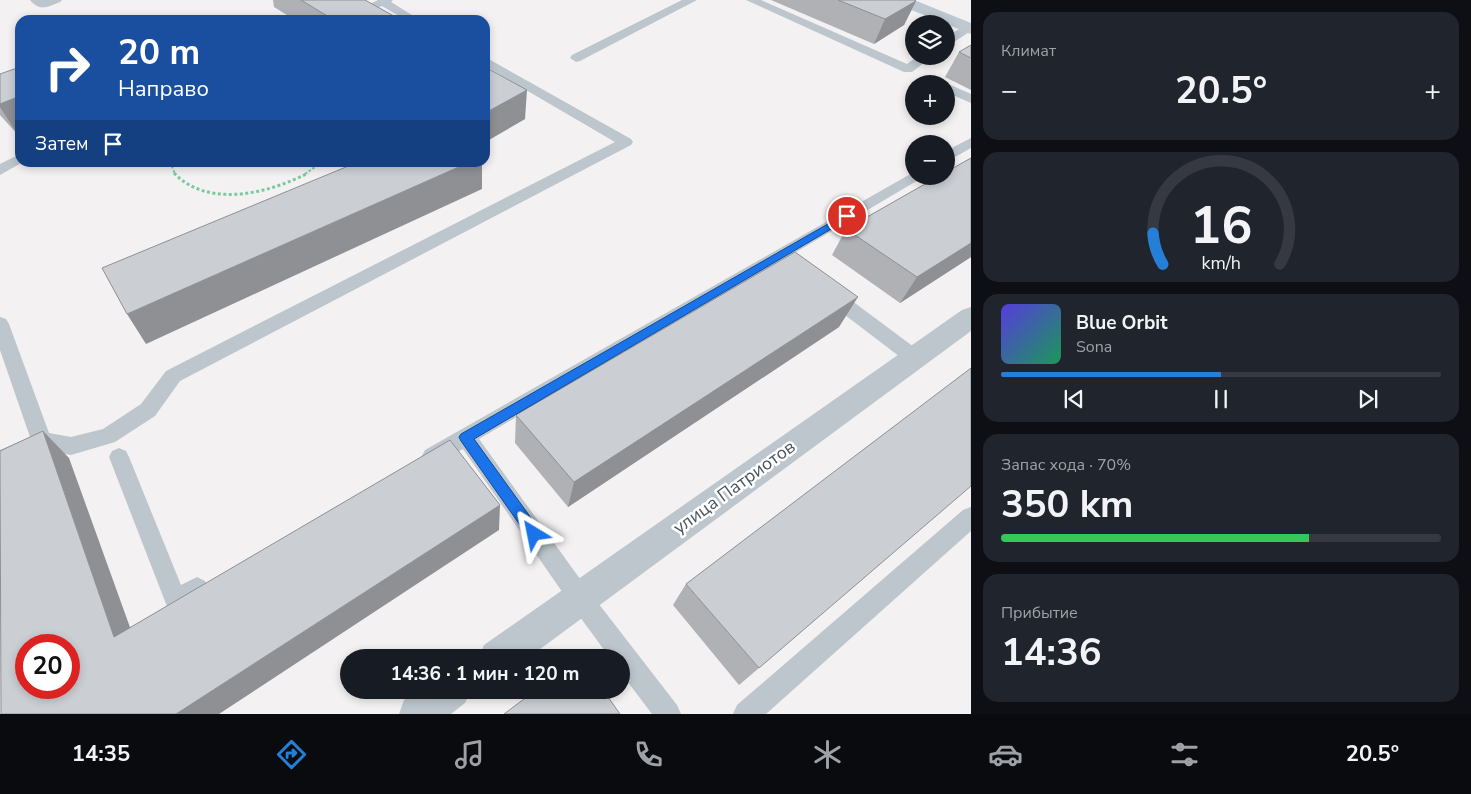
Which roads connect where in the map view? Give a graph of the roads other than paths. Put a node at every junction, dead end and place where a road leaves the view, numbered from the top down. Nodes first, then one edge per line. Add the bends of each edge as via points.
1 (36, 0) edge
2 (56, 0) edge
3 (690, 0) edge
4 (752, 0) edge
5 (900, 0) edge
6 (385, 2) edge
7 (355, 15) edge
8 (406, 15) edge
9 (969, 28) edge
10 (955, 37) edge
11 (576, 58) dead end
12 (490, 64) edge
13 (914, 65) edge
14 (955, 91) edge
15 (971, 99) edge
16 (971, 142) edge
17 (955, 158) edge
18 (15, 161) edge
19 (0, 170) edge
20 (905, 183) edge
21 (816, 284) edge
22 (971, 317) edge
23 (0, 324) edge
24 (915, 358) junction
25 (466, 437) junction
26 (42, 440) junction
27 (119, 457) dead end
28 (0, 460) edge
29 (415, 466) edge
30 (971, 517) edge
31 (210, 582) edge
32 (580, 598) junction
33 (509, 649) edge
34 (439, 699) edge
35 (418, 714) edge
36 (668, 714) edge
37 (746, 714) edge

1 - 2 lane via 41,5
3 - 11 lane
4 - 13 lane via 908,69
5 - 9 main road
6 - 7 lane
6 - 8 lane
9 - 10 lane
12 - 26 lane via 626,142 173,376 148,410 108,436 71,446
14 - 15 lane
16 - 17 lane
18 - 19 lane
20 - 25 lane via 786,261
21 - 24 lane
22 - 24 street, улица Патриотов
23 - 26 lane
24 - 32 street, улица Патриотов
25 - 29 lane
25 - 32 lane
26 - 28 lane
27 - 31 lane via 176,601
30 - 37 lane
32 - 33 street, улица Патриотов
32 - 36 lane
34 - 35 street

